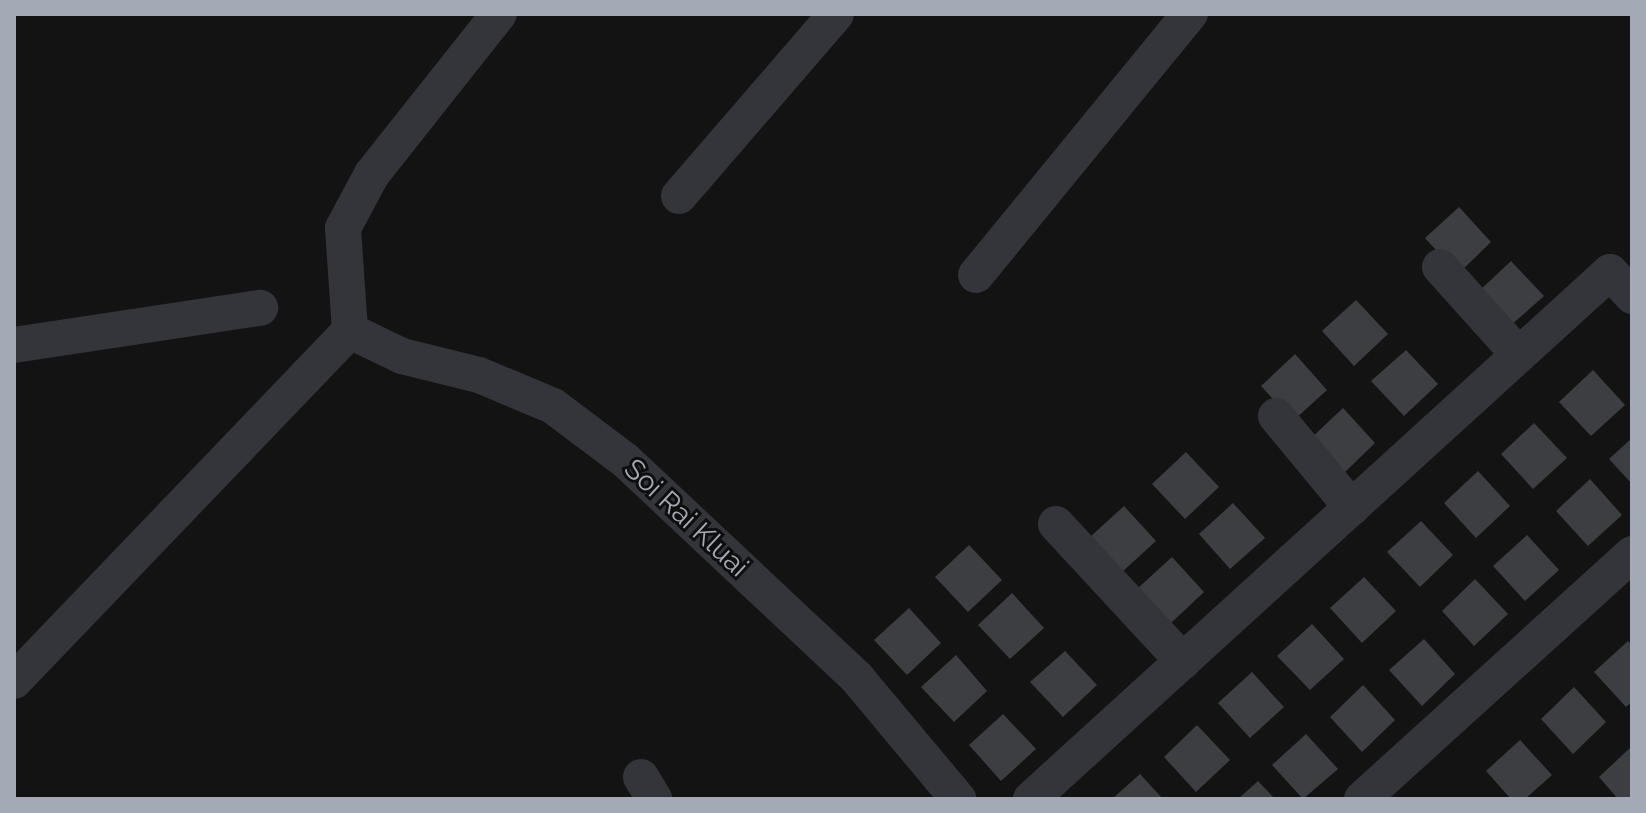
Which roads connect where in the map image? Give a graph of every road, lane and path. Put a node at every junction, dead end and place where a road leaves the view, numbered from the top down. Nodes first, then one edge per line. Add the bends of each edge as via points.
1 (499, 14) edge
2 (836, 14) edge
3 (1190, 14) edge
4 (679, 196) dead end
5 (1440, 267) dead end
6 (976, 275) dead end
7 (1632, 296) edge
8 (260, 308) dead end
9 (350, 331) junction
10 (14, 345) edge
11 (1519, 355) junction
12 (1276, 416) dead end
13 (1352, 508) junction
14 (1056, 524) dead end
15 (1632, 554) edge
16 (1183, 661) junction
17 (14, 681) edge
18 (958, 799) edge
19 (1031, 799) edge
20 (1362, 799) edge

1 - 9 street via 372,174 343,228
2 - 4 street
3 - 6 street
5 - 11 street
7 - 11 street via 1610,272
8 - 10 street
9 - 17 street
9 - 18 street, Soi Rai Kluai via 402,356 479,375 553,406 625,460 857,678
11 - 13 street
12 - 13 street
13 - 16 street
14 - 16 street
15 - 20 street
16 - 19 street

